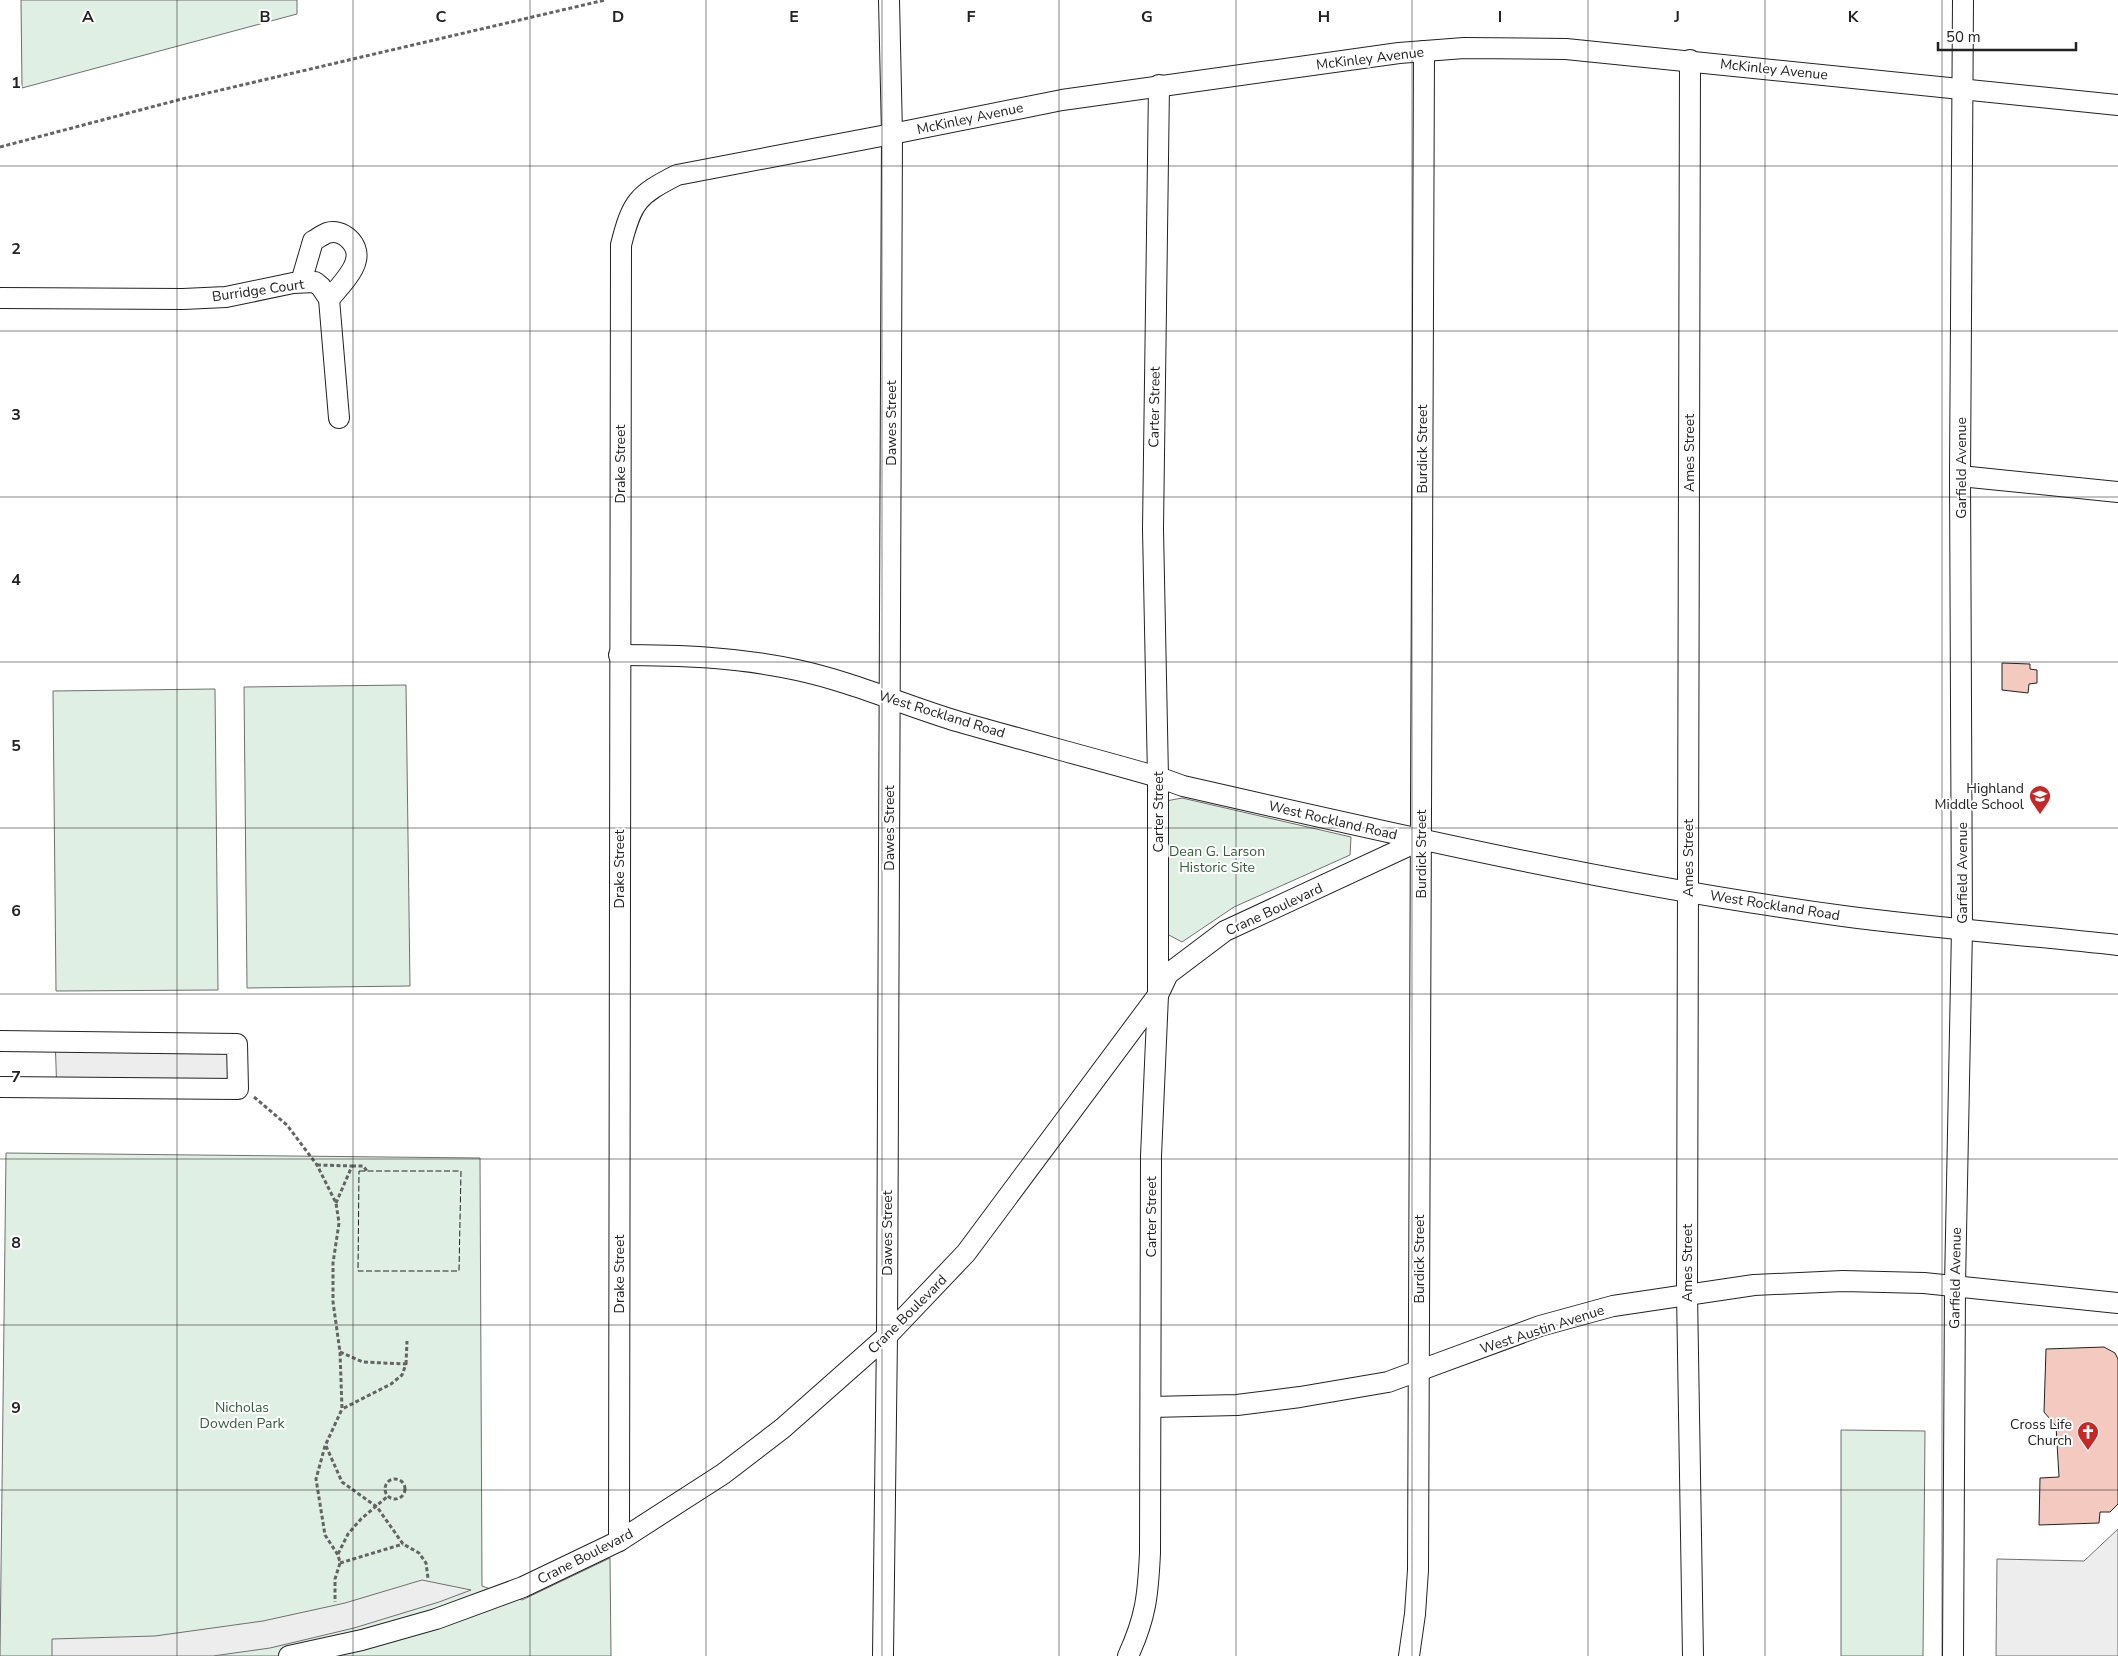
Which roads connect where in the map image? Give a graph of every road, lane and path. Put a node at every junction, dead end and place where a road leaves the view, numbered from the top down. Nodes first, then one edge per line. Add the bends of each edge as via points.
1 (606, 0) edge
2 (889, 0) edge
3 (1963, 0) edge
4 (1424, 51) junction
5 (1690, 60) junction
6 (1159, 85) junction
7 (1963, 89) junction
8 (2118, 105) edge
9 (892, 134) junction
10 (0, 147) edge
11 (637, 201) joint
12 (301, 282) junction
13 (0, 298) edge
14 (329, 299) junction
15 (339, 418) dead end
16 (1960, 476) junction
17 (2118, 492) edge
18 (620, 655) junction
19 (889, 697) junction
20 (1158, 777) junction
21 (1421, 840) junction
22 (1688, 892) junction
23 (1962, 929) junction
24 (2118, 944) edge
25 (1158, 994) junction
26 (0, 1041) edge
27 (0, 1087) edge
28 (238, 1089) junction
29 (317, 1165) junction
30 (352, 1166) junction
31 (367, 1171) dead end
32 (336, 1203) junction
33 (1955, 1286) junction
34 (1687, 1294) junction
35 (2118, 1303) edge
36 (887, 1336) junction
37 (407, 1341) dead end
38 (340, 1352) junction
39 (406, 1364) junction
40 (1418, 1371) junction
41 (1151, 1408) junction
42 (342, 1409) junction
43 (326, 1446) junction
44 (388, 1496) junction
45 (377, 1507) junction
46 (619, 1541) junction
47 (403, 1544) junction
48 (338, 1555) junction
49 (340, 1562) junction
50 (428, 1578) dead end
51 (335, 1602) dead end
52 (290, 1656) edge
53 (883, 1656) edge
54 (1128, 1656) edge
55 (1409, 1656) edge
56 (1693, 1656) edge
57 (1953, 1656) edge

1 - 10 path via 188,98
2 - 9 street, Dawes Street
3 - 7 street, Garfield Avenue
4 - 5 street, McKinley Avenue via 1566,49
4 - 6 street, McKinley Avenue
4 - 21 street, Burdick Street
5 - 7 street, McKinley Avenue
5 - 22 street, Ames Street
6 - 9 street, McKinley Avenue via 1062,100
6 - 20 street, Carter Street via 1153,529
7 - 8 street, McKinley Avenue
7 - 16 street, Garfield Avenue
9 - 11 street, McKinley Avenue via 677,175 649,189
9 - 19 street, Dawes Street
11 - 18 street, Drake Street via 621,245
12 - 13 street, Burridge Court via 226,297
12 - 14 street, Burridge Court via 315,282
12 - 14 street via 313,241 328,232 344,234 355,246 356,260
14 - 15 street
16 - 17 street
16 - 23 street, Garfield Avenue
18 - 19 street, West Rockland Road via 733,659 798,670
18 - 46 street, Drake Street
19 - 20 street, West Rockland Road via 958,721
19 - 36 street, Dawes Street
20 - 21 street, West Rockland Road via 1183,786
20 - 25 street, Carter Street
21 - 22 street, West Rockland Road
21 - 25 street, Crane Boulevard via 1225,930 1168,974
21 - 40 street, Burdick Street
22 - 23 street, West Rockland Road via 1842,916
22 - 34 street, Ames Street
23 - 24 street, West Rockland Road
23 - 33 street, Garfield Avenue
25 - 36 street, Crane Boulevard via 966,1253
25 - 41 street, Carter Street via 1152,1156
26 - 28 street via 237,1044
27 - 28 street
28 - 29 path via 246,1089 287,1125
29 - 30 path
29 - 32 path
30 - 31 path via 363,1166
30 - 32 path
32 - 38 path via 339,1223 333,1263 333,1302
33 - 34 street, West Austin Avenue via 1843,1281 1754,1285
33 - 35 street, West Austin Avenue
33 - 57 street, Garfield Avenue
34 - 40 street, West Austin Avenue via 1613,1306 1540,1326
34 - 56 street, Ames Street
36 - 46 street, Crane Boulevard via 783,1428 723,1474
36 - 53 street, Dawes Street
37 - 39 path
38 - 39 path via 363,1362
38 - 42 path
39 - 42 path via 402,1376 391,1384
40 - 41 street, West Austin Avenue via 1388,1382 1300,1397 1237,1405
40 - 55 street, Burdick Street via 1418,1570
41 - 54 street, Carter Street via 1148,1597 1140,1630
42 - 43 path
43 - 45 path via 342,1482
43 - 48 path via 316,1479 325,1534
44 - 44 path via 385,1487 388,1481 398,1479 403,1482 401,1497
44 - 45 path
45 - 47 path
45 - 48 path via 348,1534
46 - 52 street, Crane Boulevard via 523,1587 444,1616 362,1640
47 - 49 path
47 - 50 path via 426,1562
48 - 49 path
49 - 51 path

